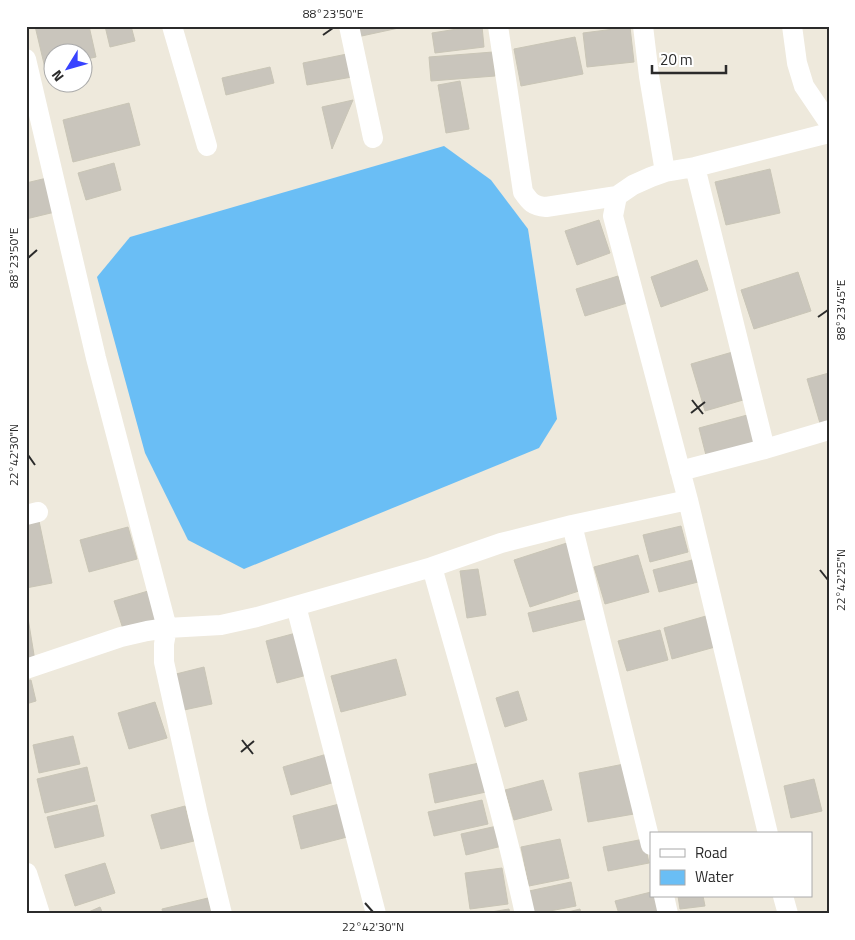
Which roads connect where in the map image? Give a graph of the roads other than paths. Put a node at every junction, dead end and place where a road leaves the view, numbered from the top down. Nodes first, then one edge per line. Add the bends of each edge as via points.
1 (172, 26) edge
2 (349, 26) edge
3 (498, 26) edge
4 (643, 26) edge
5 (792, 26) edge
6 (26, 59) edge
7 (829, 123) edge
8 (829, 133) edge
9 (373, 138) dead end
10 (207, 146) dead end
11 (695, 167) junction
12 (665, 172) junction
13 (617, 196) junction
14 (829, 430) edge
15 (765, 449) junction
16 (680, 471) junction
17 (688, 500) junction
18 (572, 525) junction
19 (432, 568) junction
20 (296, 606) junction
21 (167, 628) junction
22 (26, 668) edge
23 (768, 832) edge
24 (650, 841) edge
25 (27, 873) edge
26 (664, 898) edge
27 (784, 898) edge
28 (40, 914) edge
29 (222, 914) edge
30 (376, 914) edge
31 (525, 914) edge
32 (668, 914) edge
33 (788, 914) edge

1 - 10 street
2 - 9 street
3 - 13 street via 523,192 529,201 546,207
4 - 12 street
5 - 7 street via 804,86
6 - 21 street via 96,358
8 - 11 street
11 - 12 street
11 - 15 street
12 - 13 street via 651,176
13 - 16 street via 613,216
14 - 15 street
15 - 16 street
16 - 17 street
17 - 18 street
17 - 23 street
18 - 19 street via 501,543
18 - 24 street
19 - 20 street
19 - 31 street
20 - 21 street via 221,625
20 - 30 street
21 - 22 street via 121,637
21 - 29 street via 164,662
25 - 28 street
26 - 32 street
27 - 33 street

